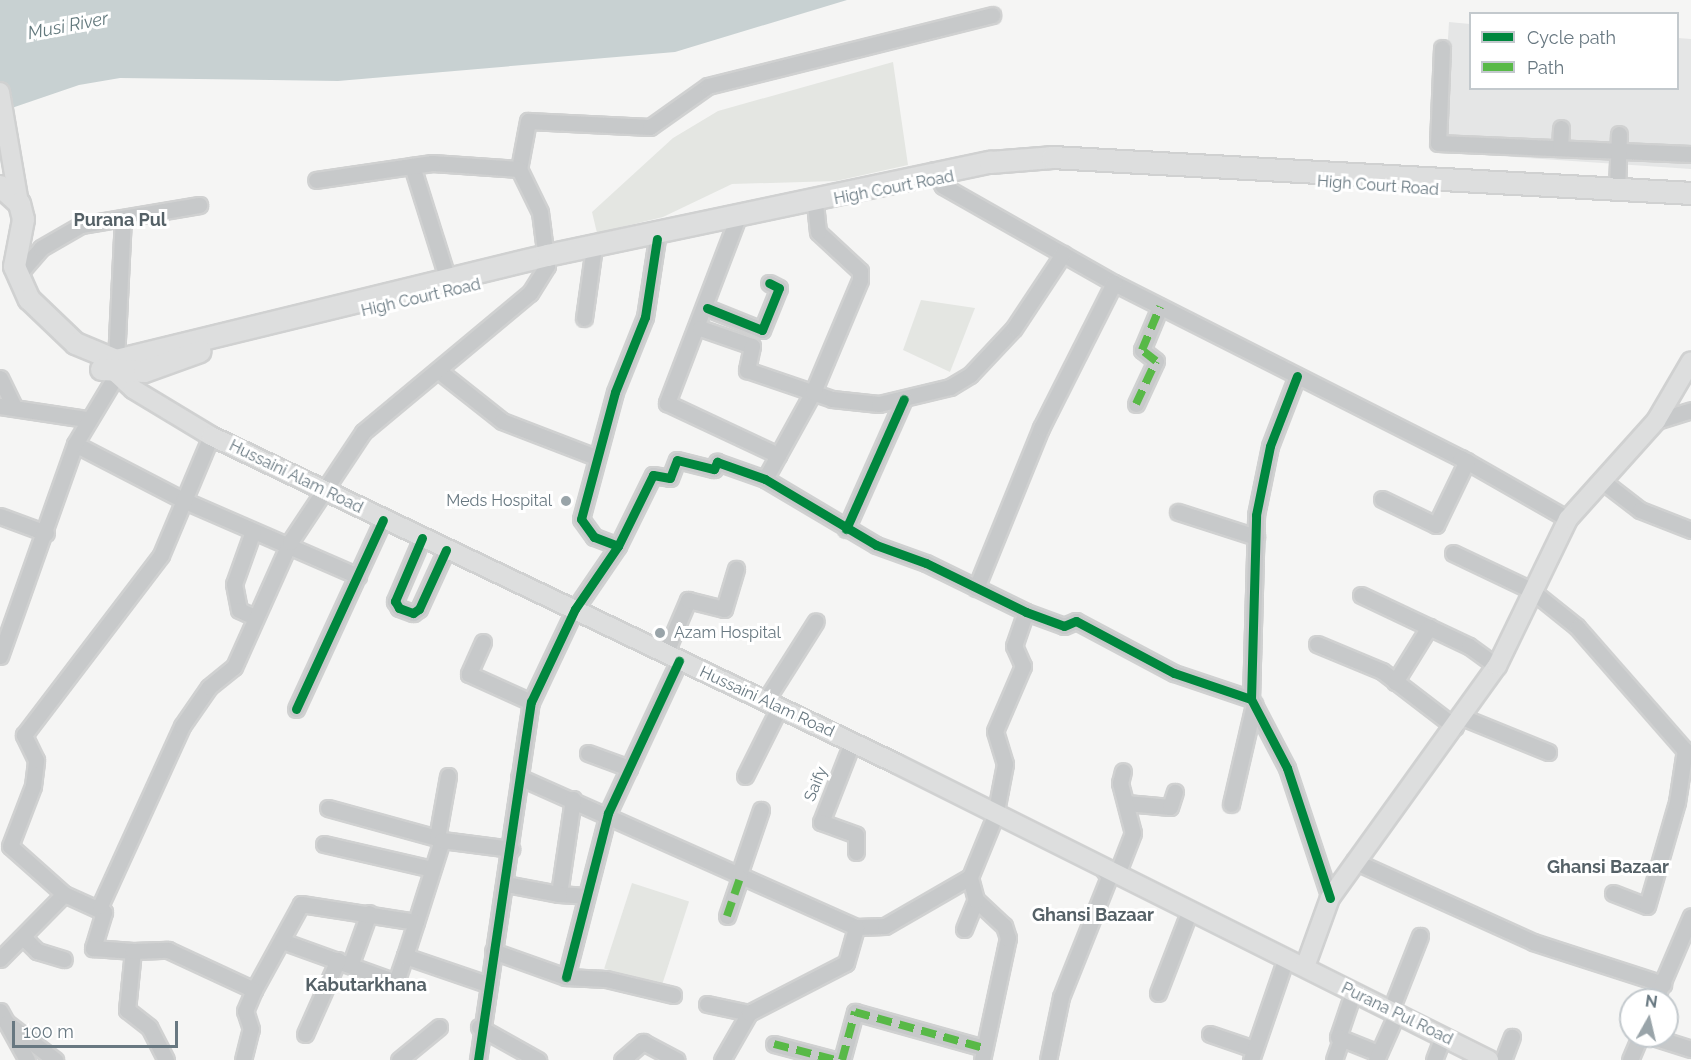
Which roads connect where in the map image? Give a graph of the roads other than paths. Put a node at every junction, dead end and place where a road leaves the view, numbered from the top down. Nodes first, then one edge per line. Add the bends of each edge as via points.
1 (992, 15) dead end
2 (1442, 48) dead end
3 (0, 92) edge
4 (1561, 128) dead end
5 (1619, 134) dead end
6 (1560, 148) junction
7 (1619, 150) junction
8 (1691, 154) edge
9 (412, 166) junction
10 (519, 169) junction
11 (936, 174) junction
12 (316, 180) dead end
13 (0, 186) edge
14 (1617, 190) junction
15 (1691, 193) edge
16 (19, 203) junction
17 (815, 204) junction
18 (199, 205) dead end
19 (1691, 207) edge
20 (123, 218) junction
21 (736, 222) junction
22 (20, 235) junction
23 (657, 239) junction
24 (593, 254) junction
25 (1063, 254) junction
26 (0, 255) edge
27 (547, 260) junction
28 (8, 279) edge
29 (449, 283) junction
30 (769, 283) dead end
31 (1114, 284) junction
32 (1160, 307) junction
33 (707, 308) junction
34 (584, 318) dead end
35 (700, 328) junction
36 (1691, 361) edge
37 (117, 367) junction
38 (439, 371) junction
39 (1297, 376) junction
40 (0, 378) edge
41 (813, 392) junction
42 (904, 399) junction
43 (1136, 404) dead end
44 (7, 406) edge
45 (1691, 410) edge
46 (86, 419) junction
47 (1656, 421) junction
48 (211, 436) junction
49 (75, 444) junction
50 (778, 455) junction
51 (596, 457) junction
52 (1467, 461) junction
53 (765, 478) junction
54 (1601, 480) junction
55 (323, 489) junction
56 (1382, 499) dead end
57 (183, 500) junction
58 (1178, 512) dead end
59 (0, 516) edge
60 (1568, 519) junction
61 (383, 520) junction
62 (846, 529) junction
63 (1691, 530) edge
64 (253, 531) junction
65 (46, 533) junction
66 (1256, 537) junction
67 (422, 538) junction
68 (290, 542) junction
69 (618, 546) junction
70 (446, 550) junction
71 (1453, 553) dead end
72 (736, 569) dead end
73 (358, 576) junction
74 (976, 588) junction
75 (1530, 590) junction
76 (1361, 595) dead end
77 (574, 609) junction
78 (1026, 612) junction
79 (255, 617) junction
80 (816, 621) dead end
81 (1428, 627) junction
82 (483, 642) dead end
83 (1317, 644) dead end
84 (0, 656) edge
85 (672, 657) junction
86 (1497, 666) junction
87 (1395, 682) junction
88 (1253, 701) junction
89 (531, 702) junction
90 (772, 704) junction
91 (296, 709) dead end
92 (1458, 722) junction
93 (852, 743) junction
94 (1548, 752) dead end
95 (588, 753) dead end
96 (1688, 754) edge
97 (629, 768) junction
98 (1123, 771) dead end
99 (448, 776) dead end
100 (745, 776) dead end
101 (519, 777) junction
102 (1175, 792) dead end
103 (573, 799) junction
104 (1126, 803) junction
105 (1231, 804) dead end
106 (328, 808) dead end
107 (760, 810) dead end
108 (608, 813) junction
109 (995, 816) junction
110 (440, 839) junction
111 (324, 844) dead end
112 (510, 849) junction
113 (856, 852) dead end
114 (1354, 861) junction
115 (432, 869) junction
116 (1109, 870) junction
117 (739, 878) junction
118 (970, 878) junction
119 (506, 884) junction
120 (1613, 893) dead end
121 (64, 894) junction
122 (559, 894) junction
123 (586, 896) junction
124 (1330, 898) junction
125 (976, 900) junction
126 (100, 906) junction
127 (1190, 910) junction
128 (369, 913) junction
129 (727, 916) dead end
130 (1691, 916) edge
131 (416, 922) junction
132 (856, 927) junction
133 (964, 928) dead end
134 (1420, 936) dead end
135 (23, 937) junction
136 (282, 941) junction
137 (133, 951) junction
138 (493, 951) junction
139 (405, 956) junction
140 (1286, 958) junction
141 (0, 959) edge
142 (64, 959) dead end
143 (344, 961) junction
144 (1305, 967) junction
145 (566, 977) junction
146 (487, 984) junction
147 (1663, 984) junction
148 (1661, 988) edge
149 (254, 990) junction
150 (1158, 993) dead end
151 (1353, 993) junction
152 (673, 995) dead end
153 (707, 1004) dead end
154 (749, 1013) junction
155 (1393, 1013) junction
156 (3, 1017) edge
157 (439, 1027) dead end
158 (478, 1028) junction
159 (305, 1034) dead end
160 (1210, 1034) dead end
161 (1443, 1036) junction
162 (1512, 1037) dead end
163 (1341, 1040) junction
164 (774, 1044) dead end
165 (983, 1054) edge
166 (1253, 1055) edge
167 (815, 1057) edge
168 (1377, 1057) edge
169 (27, 1060) edge
170 (55, 1060) edge
171 (166, 1060) edge
172 (243, 1060) edge
173 (399, 1060) edge
174 (478, 1060) edge
175 (538, 1060) edge
176 (622, 1060) edge
177 (677, 1060) edge
178 (722, 1060) edge
179 (835, 1060) edge
180 (842, 1060) edge
181 (1048, 1060) edge
182 (1334, 1060) edge
183 (1434, 1060) edge
184 (1489, 1060) edge
185 (1503, 1060) edge

1 - 10 street via 708,86 650,127 528,122
2 - 6 street via 1438,143
3 - 16 main road
4 - 6 street
5 - 7 street
6 - 7 street
7 - 8 street
7 - 14 street
9 - 10 street
9 - 12 street
9 - 29 street
10 - 27 street via 540,212
11 - 14 highway, High Court Road via 1052,157
11 - 17 highway, High Court Road
11 - 19 highway, High Court Road via 1051,168
11 - 25 street via 943,186
11 - 27 highway, High Court Road
13 - 16 highway
14 - 15 highway, High Court Road
16 - 22 highway
17 - 21 highway, High Court Road
17 - 41 street via 818,232 860,271 860,280
18 - 20 street
20 - 28 street via 81,225 41,248
20 - 37 street
21 - 23 highway, High Court Road
21 - 33 street
22 - 26 highway
22 - 28 highway
23 - 24 highway, High Court Road
23 - 51 street via 645,317
24 - 27 highway, High Court Road
24 - 34 street
25 - 31 street
25 - 42 street via 1014,328 970,375 950,387
27 - 29 highway, High Court Road
27 - 37 highway, High Court Road
27 - 38 street via 530,293
28 - 37 highway via 75,343
29 - 37 highway, High Court Road
30 - 33 street via 780,288 762,330
31 - 32 street
31 - 74 street via 1041,428
32 - 39 street
32 - 43 street via 1142,350 1156,361
33 - 35 street
35 - 41 street via 752,346 747,370
35 - 50 street via 667,403
36 - 47 main road
37 - 46 street
37 - 48 main road, Hussaini Alam Road
38 - 51 street via 502,421
38 - 55 street via 363,432
39 - 52 street
39 - 66 street via 1270,446
40 - 44 street
41 - 42 street via 856,403
41 - 50 street
42 - 62 street
44 - 46 street
45 - 47 street
46 - 49 street
47 - 54 main road
48 - 55 main road, Hussaini Alam Road
48 - 57 street
49 - 57 street
49 - 65 street
50 - 53 street
51 - 69 street via 582,519 594,537
52 - 56 street via 1436,525
52 - 60 street
53 - 62 street
53 - 69 street via 717,462 714,469 677,460 670,478 653,475
54 - 60 main road
54 - 63 street via 1640,510
55 - 61 main road, Hussaini Alam Road
55 - 68 street
57 - 64 street
57 - 121 street via 161,555 24,735 36,760 33,786 10,846
58 - 66 street
59 - 65 street
60 - 75 main road
61 - 67 main road, Hussaini Alam Road
61 - 73 street
62 - 74 street
64 - 68 street
64 - 79 street via 234,584 239,610
65 - 84 street
66 - 88 street
67 - 70 main road, Hussaini Alam Road
67 - 70 street via 395,602 399,608 418,611
68 - 73 street
68 - 79 street
69 - 77 street
70 - 77 main road, Hussaini Alam Road
71 - 75 street
72 - 85 street via 724,609 688,600
73 - 91 street
74 - 78 street
75 - 86 main road
75 - 96 street via 1577,627
76 - 81 street
77 - 85 main road, Hussaini Alam Road
77 - 89 street
78 - 88 street via 1064,626 1076,621 1174,673
78 - 109 street via 1014,646 1023,666 994,731 1005,764
79 - 126 street via 234,667 209,687 182,726
80 - 90 street
81 - 86 street
81 - 87 street
82 - 89 street via 469,674
83 - 87 street
85 - 90 main road, Hussaini Alam Road
85 - 97 street
86 - 92 main road
87 - 92 street
88 - 105 street
88 - 124 street via 1287,768
89 - 101 street
90 - 93 main road, Hussaini Alam Road
90 - 100 street
92 - 94 street
92 - 114 main road
93 - 109 main road, Hussaini Alam Road
93 - 113 street, Saify via 821,822 856,835
95 - 97 street
96 - 120 street via 1647,906
97 - 108 street
98 - 104 street
99 - 110 street
101 - 103 street
101 - 112 street
102 - 104 street via 1170,807
103 - 108 street
103 - 122 street
104 - 116 street via 1133,833
106 - 110 street
107 - 117 street
108 - 117 street
108 - 123 street
109 - 116 main road, Hussaini Alam Road
109 - 118 street
110 - 112 street
110 - 115 street
111 - 115 street
112 - 119 street
114 - 124 main road
114 - 147 street via 1533,942
115 - 131 street
116 - 127 main road, Hussaini Alam Road
116 - 181 street via 1061,997
117 - 129 street
117 - 132 street
118 - 125 street
118 - 132 street via 885,926
119 - 122 street
119 - 138 street
121 - 126 street
121 - 135 street
122 - 123 street
123 - 145 street
124 - 144 main road
125 - 133 street
125 - 165 street via 1004,926 1008,938
126 - 137 street via 105,919 93,948
127 - 140 main road, Hussaini Alam Road
127 - 150 street
128 - 131 street
128 - 136 street via 301,904
128 - 143 street
130 - 147 street
131 - 139 street
132 - 154 street via 846,963
134 - 155 street
135 - 141 street
135 - 142 street via 37,951
136 - 143 street
136 - 149 street
137 - 149 street via 168,950
137 - 171 street via 127,1010 149,1027
138 - 145 street
138 - 146 street
139 - 143 street via 396,982
139 - 146 street
140 - 144 main road, Hussaini Alam Road
140 - 166 street
143 - 159 street
144 - 151 main road, Purana Pul Road
145 - 152 street via 606,979
146 - 158 street
147 - 148 street
149 - 172 street via 245,1011 251,1029
151 - 155 main road, Purana Pul Road
151 - 163 street via 1337,1029
153 - 154 street
154 - 178 street
155 - 161 main road, Purana Pul Road
155 - 168 street
156 - 169 street
156 - 170 street
157 - 173 street
158 - 174 street
158 - 175 street
160 - 166 street
161 - 183 street
161 - 184 main road, Purana Pul Road
162 - 185 street
163 - 168 street
163 - 182 street
164 - 167 street
165 - 180 street via 855,1012
167 - 179 street
176 - 177 street via 644,1042

